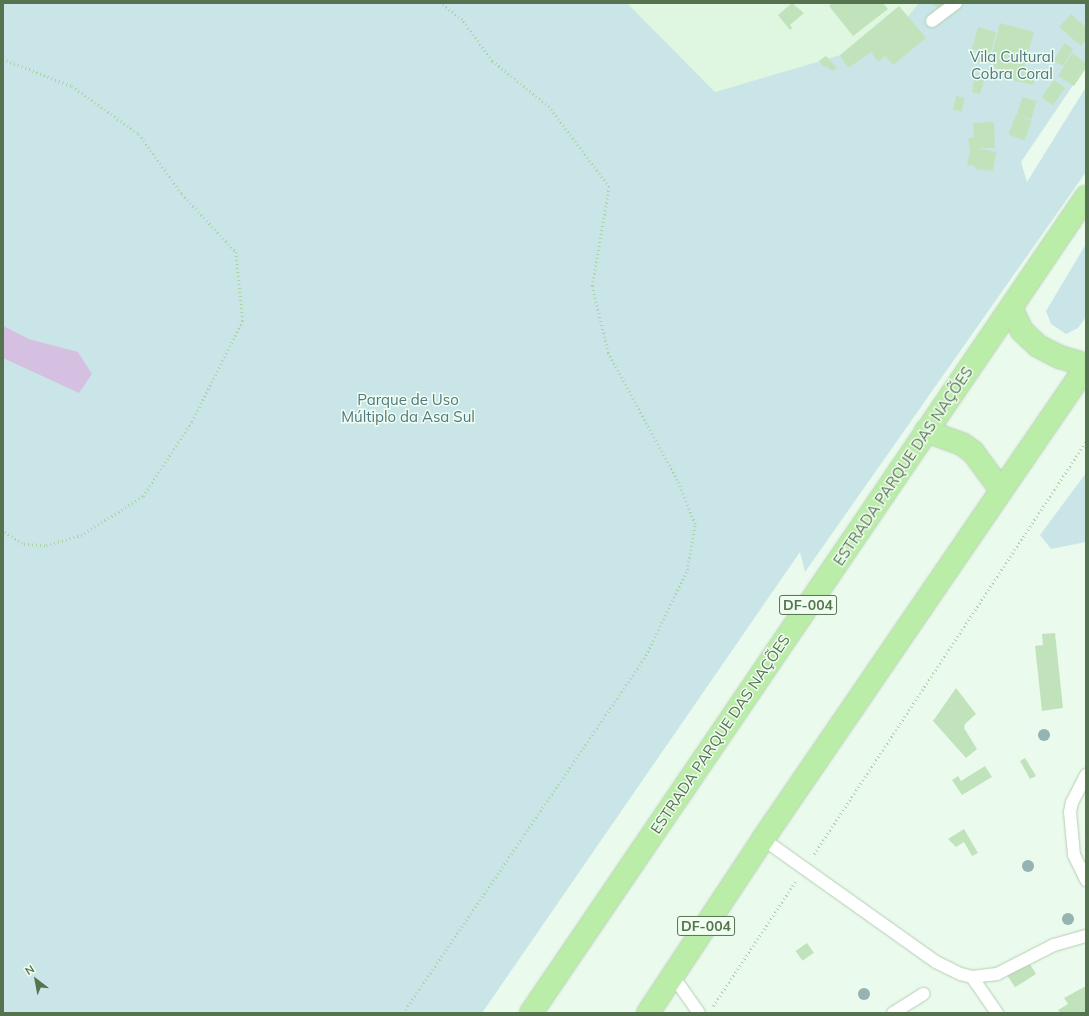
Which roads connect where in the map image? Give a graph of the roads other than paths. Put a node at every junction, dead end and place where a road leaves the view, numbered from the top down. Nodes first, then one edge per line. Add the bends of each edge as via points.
1 (956, 3) edge
2 (932, 21) dead end
3 (1086, 197) edge
4 (1011, 308) junction
5 (1086, 366) edge
6 (926, 431) junction
7 (1002, 490) junction
8 (1086, 775) edge
9 (763, 839) junction
10 (1086, 880) edge
11 (1086, 936) edge
12 (673, 976) junction
13 (972, 977) junction
14 (924, 994) dead end
15 (531, 1013) edge
16 (648, 1013) edge
17 (699, 1013) edge
18 (893, 1013) edge
19 (997, 1013) edge

1 - 2 lane
3 - 4 highway, ESTRADA PARQUE DAS NAÇÕES / DF-004
4 - 5 highway via 1022,331 1038,346
4 - 6 highway, ESTRADA PARQUE DAS NAÇÕES / DF-004
5 - 7 highway, DF-004
6 - 7 highway via 962,444 973,452
6 - 15 highway, ESTRADA PARQUE DAS NAÇÕES / DF-004
7 - 9 highway, DF-004
8 - 10 lane via 1072,802 1070,812 1074,855
9 - 12 highway, DF-004
9 - 13 lane via 936,962
11 - 13 lane via 1054,945 997,974
12 - 16 highway, DF-004
12 - 17 lane
13 - 19 lane
14 - 18 lane

